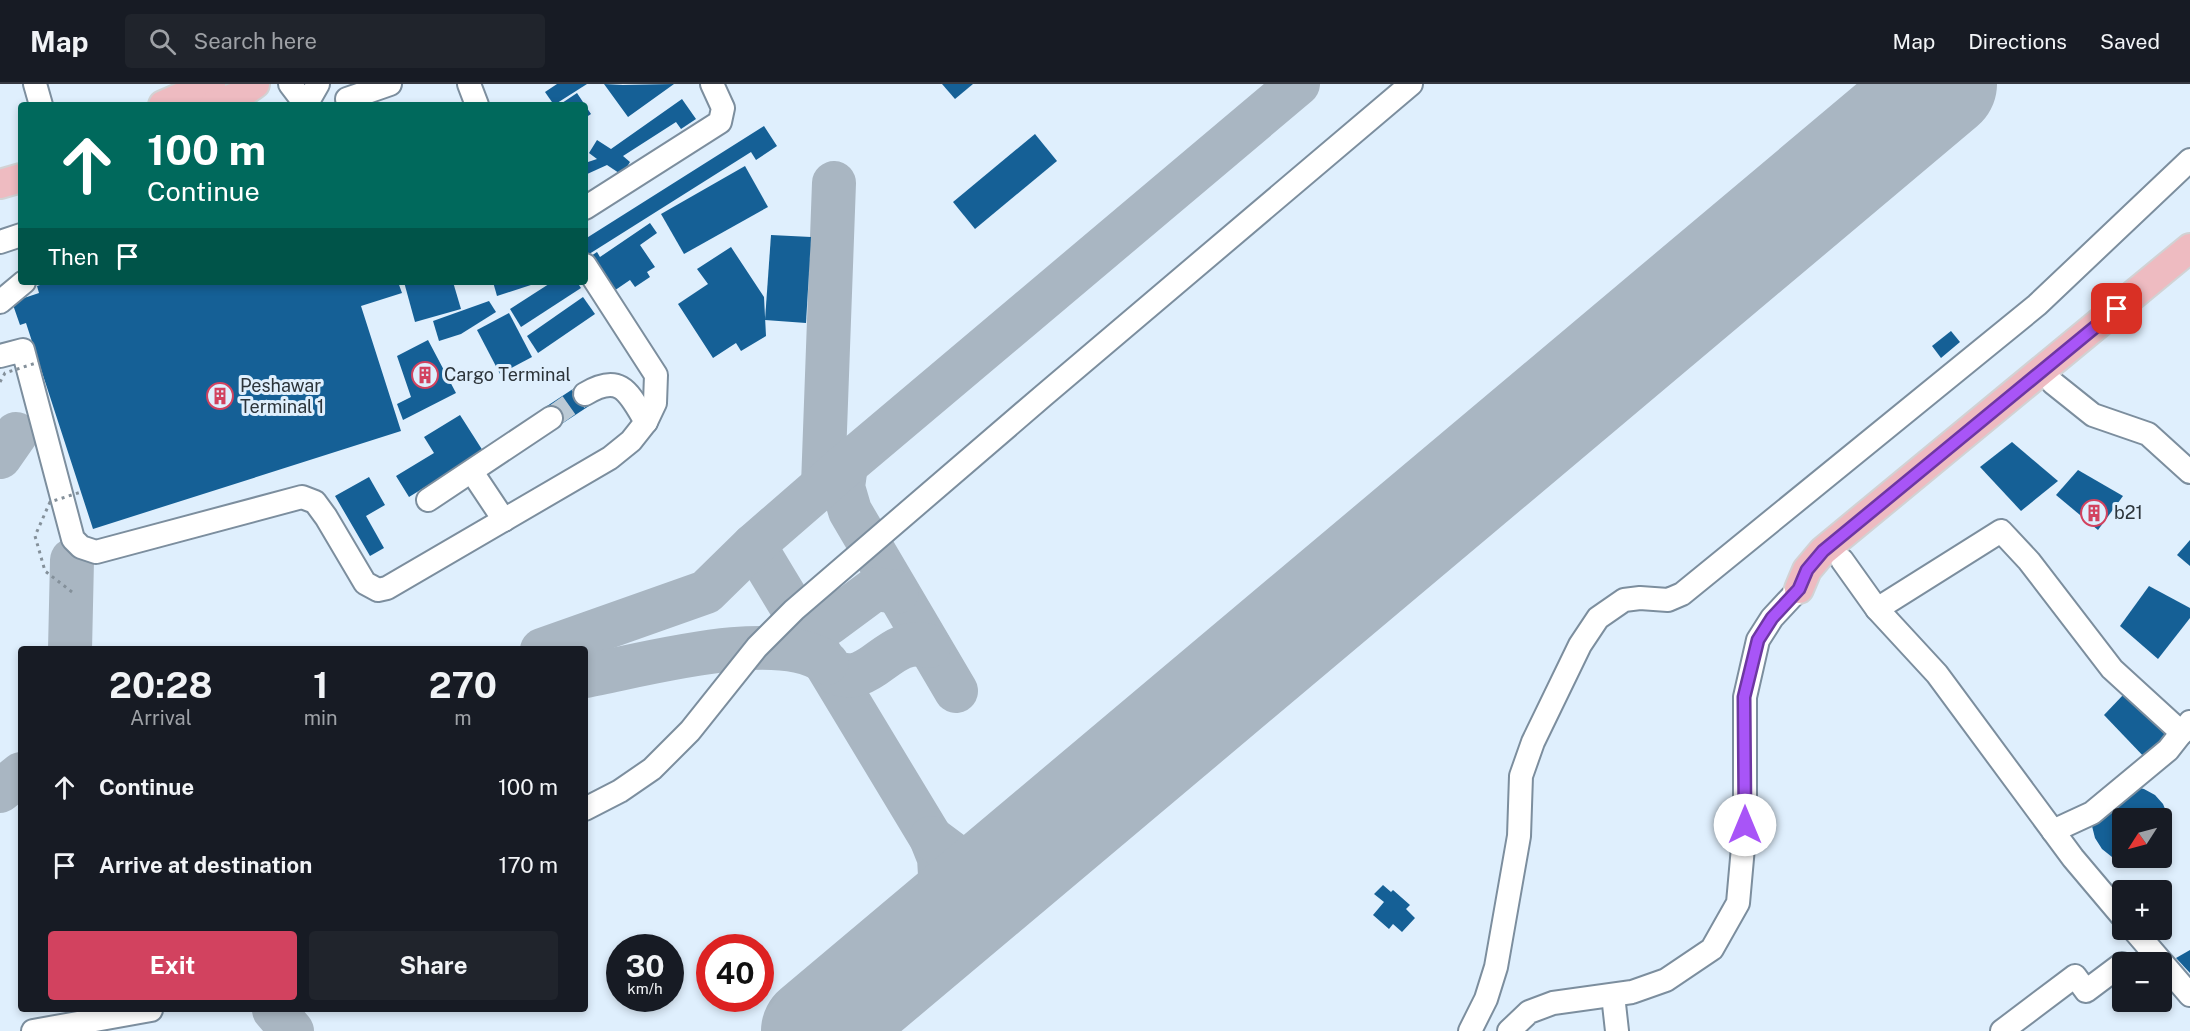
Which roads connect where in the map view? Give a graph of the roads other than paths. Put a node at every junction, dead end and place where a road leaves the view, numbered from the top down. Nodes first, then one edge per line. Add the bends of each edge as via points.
1 (35, 84) edge
2 (211, 84) edge
3 (255, 84) edge
4 (272, 84) edge
5 (290, 84) edge
6 (318, 84) edge
7 (390, 84) edge
8 (469, 84) edge
9 (712, 84) edge
10 (1411, 84) edge
11 (40, 102) edge
12 (170, 102) edge
13 (222, 102) edge
14 (284, 102) edge
15 (304, 102) edge
16 (308, 102) edge
17 (350, 102) edge
18 (476, 102) edge
19 (2190, 160) edge
20 (18, 162) edge
21 (0, 166) edge
22 (18, 179) edge
23 (0, 184) edge
24 (588, 206) edge
25 (18, 236) edge
26 (0, 242) edge
27 (2190, 248) edge
28 (588, 270) edge
29 (2190, 274) edge
30 (20, 285) edge
31 (0, 302) edge
32 (0, 356) edge
33 (2053, 383) junction
34 (585, 394) tunnel mouth
35 (551, 418) tunnel mouth
36 (646, 422) junction
37 (472, 472) junction
38 (2190, 472) edge
39 (428, 500) dead end
40 (504, 520) junction
41 (1842, 560) junction
42 (1799, 589) junction
43 (1877, 609) junction
44 (2186, 728) edge
45 (588, 807) edge
46 (2053, 831) junction
47 (2112, 904) edge
48 (2143, 940) edge
49 (2112, 973) edge
50 (1613, 995) junction
51 (2190, 995) edge
52 (140, 1012) edge
53 (33, 1031) edge
54 (1470, 1031) edge
55 (1509, 1031) edge
56 (1617, 1031) edge
57 (2002, 1031) edge

1 - 11 street
2 - 12 main road
3 - 13 main road
4 - 14 street
5 - 15 street
6 - 16 street
7 - 17 street via 347,99
8 - 18 street
9 - 24 street via 723,108 720,122
10 - 45 street via 794,610 757,647 690,731 652,769
19 - 54 street via 2037,304 1682,594 1668,600 1624,600 1598,618 1580,645 1533,742 1521,776 1519,836 1496,967
20 - 21 main road
22 - 23 main road
25 - 26 street
27 - 42 main road via 1823,551 1807,570
28 - 36 street via 656,375 655,403
29 - 33 main road
30 - 31 street
32 - 40 street via 23,350 73,539 81,547 96,552 302,497 315,502 365,583 378,590
33 - 38 street via 2093,415 2148,434
33 - 41 main road
34 - 36 street via 600,385 621,386
35 - 37 street
36 - 40 street via 610,458
37 - 39 street
37 - 40 street
41 - 42 main road
41 - 43 street
42 - 50 street via 1758,640 1744,697 1745,825 1738,903 1712,949 1666,980
43 - 44 street via 2001,531 2029,561 2112,669
43 - 46 street via 1937,674
44 - 46 street via 2168,750 2092,813
46 - 47 street
48 - 51 street
49 - 57 street via 2086,991 2075,975
50 - 55 street via 1553,1003 1529,1012
50 - 56 street
52 - 53 street

